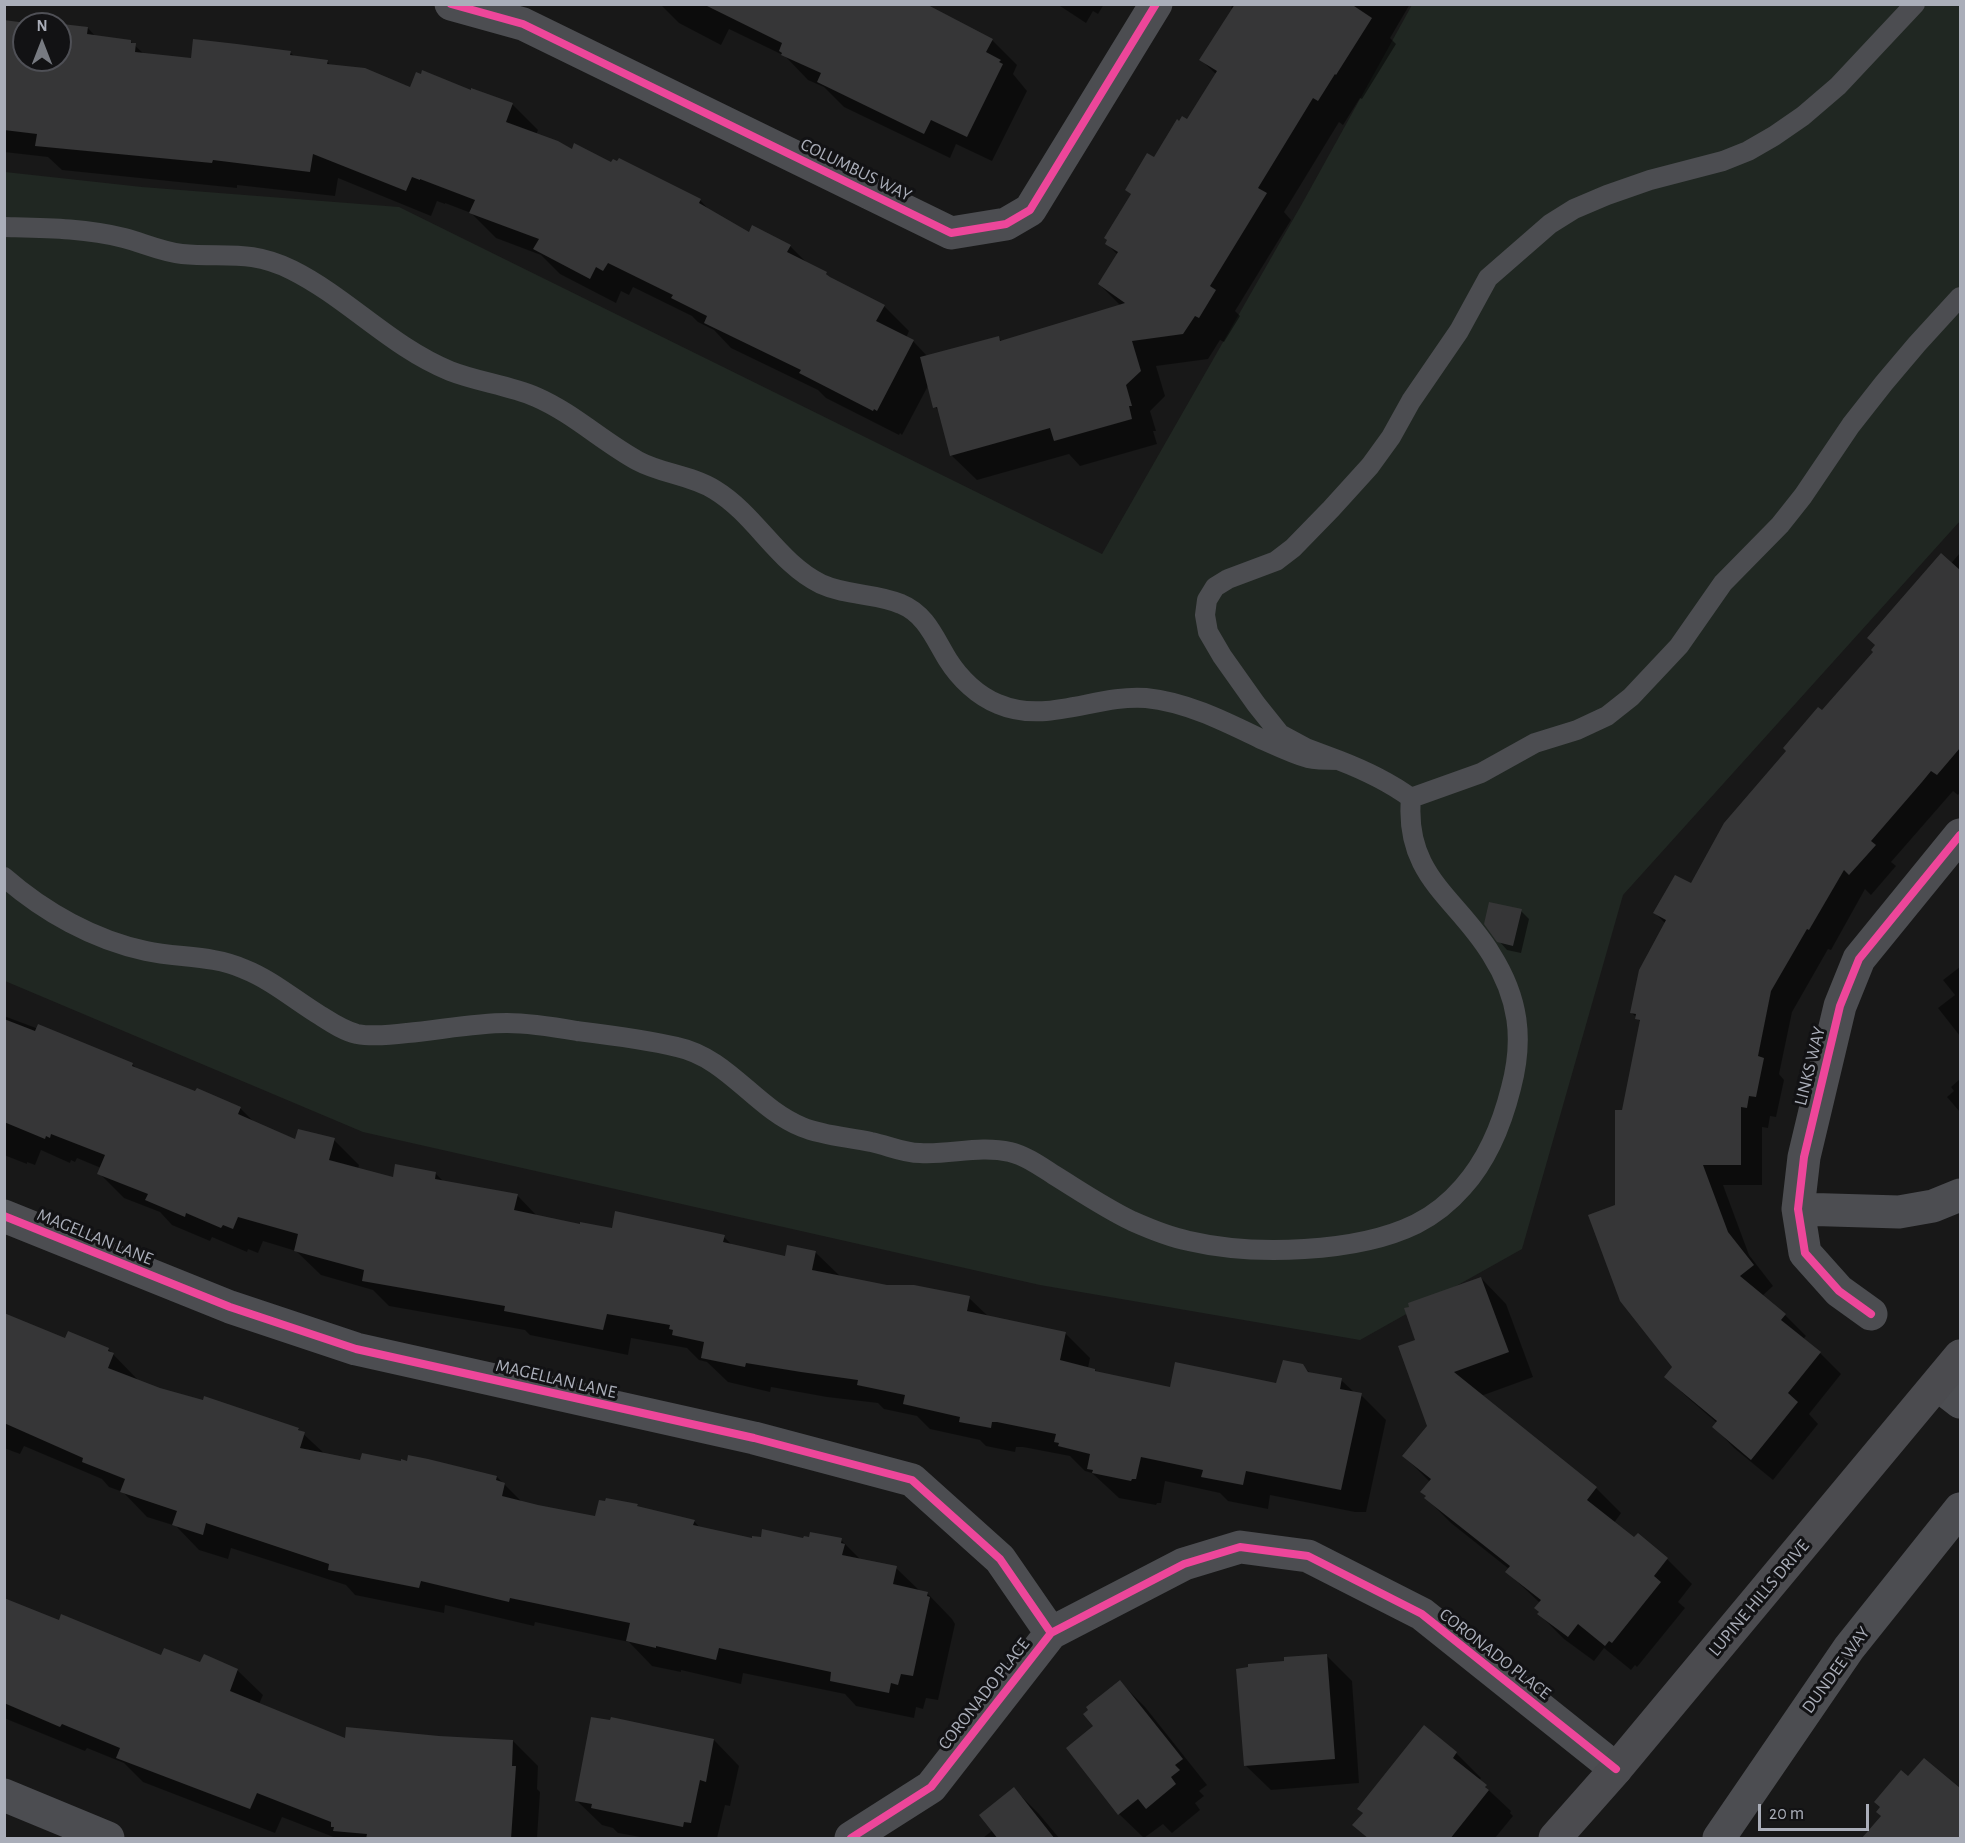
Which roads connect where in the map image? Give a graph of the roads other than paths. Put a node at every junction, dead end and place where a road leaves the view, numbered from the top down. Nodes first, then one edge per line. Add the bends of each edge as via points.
1 (451, 4) edge
2 (1156, 4) edge
3 (1916, 4) edge
4 (4, 227) edge
5 (1960, 297) edge
6 (1338, 760) junction
7 (1411, 798) junction
8 (1960, 835) edge
9 (4, 877) edge
10 (1960, 1195) edge
11 (1798, 1209) junction
12 (4, 1216) edge
13 (1871, 1314) dead end
14 (1960, 1356) edge
15 (1949, 1393) edge
16 (1960, 1509) edge
17 (1051, 1634) junction
18 (1616, 1769) junction
19 (4, 1795) edge
20 (108, 1839) edge
21 (851, 1839) edge
22 (1555, 1839) edge
23 (1719, 1839) edge

1 - 2 street, COLUMBUS WAY via 523,24 951,233 1006,224 1030,210
3 - 6 lane via 1838,86 1774,136 1723,161 1607,195 1550,224 1488,278 1459,331 1391,436 1331,509 1276,561 1215,587 1204,615 1208,632 1229,666 1280,734
4 - 6 lane via 98,232 180,254 244,254 292,270 422,358 450,371 539,398 637,461 712,488 735,504 796,567 821,584 902,604 922,617 969,686 997,704 1020,711 1048,712 1117,699 1146,698 1212,716 1311,759
5 - 7 lane via 1884,383 1780,525 1723,583 1679,646 1631,697 1587,726 1535,743 1481,773
6 - 7 lane via 1389,783
7 - 9 lane via 1413,839 1424,866 1442,894 1491,952 1516,1010 1518,1064 1509,1099 1481,1164 1437,1212 1376,1239 1272,1251 1234,1249 1164,1234 1129,1219 1013,1153 983,1149 910,1153 800,1127 781,1117 700,1053 679,1047 510,1022 395,1035 357,1034 242,967 144,951 86,930 36,903
8 - 11 street, LINKS WAY via 1859,959 1840,1006 1828,1053 1804,1157
10 - 11 street via 1933,1206 1899,1212
11 - 13 street, LINKS WAY via 1805,1253 1839,1291
12 - 17 street, MAGELLAN LANE via 230,1307 356,1350 754,1438 912,1480 1000,1559
14 - 15 street, LUPINE HILLS DRIVE
15 - 18 street, LUPINE HILLS DRIVE
16 - 23 street, DUNDEE WAY via 1849,1648
17 - 18 street, CORONADO PLACE via 1184,1564 1240,1547 1308,1556 1422,1614
17 - 21 street, CORONADO PLACE via 931,1787
18 - 22 street, LUPINE HILLS DRIVE
19 - 20 street

